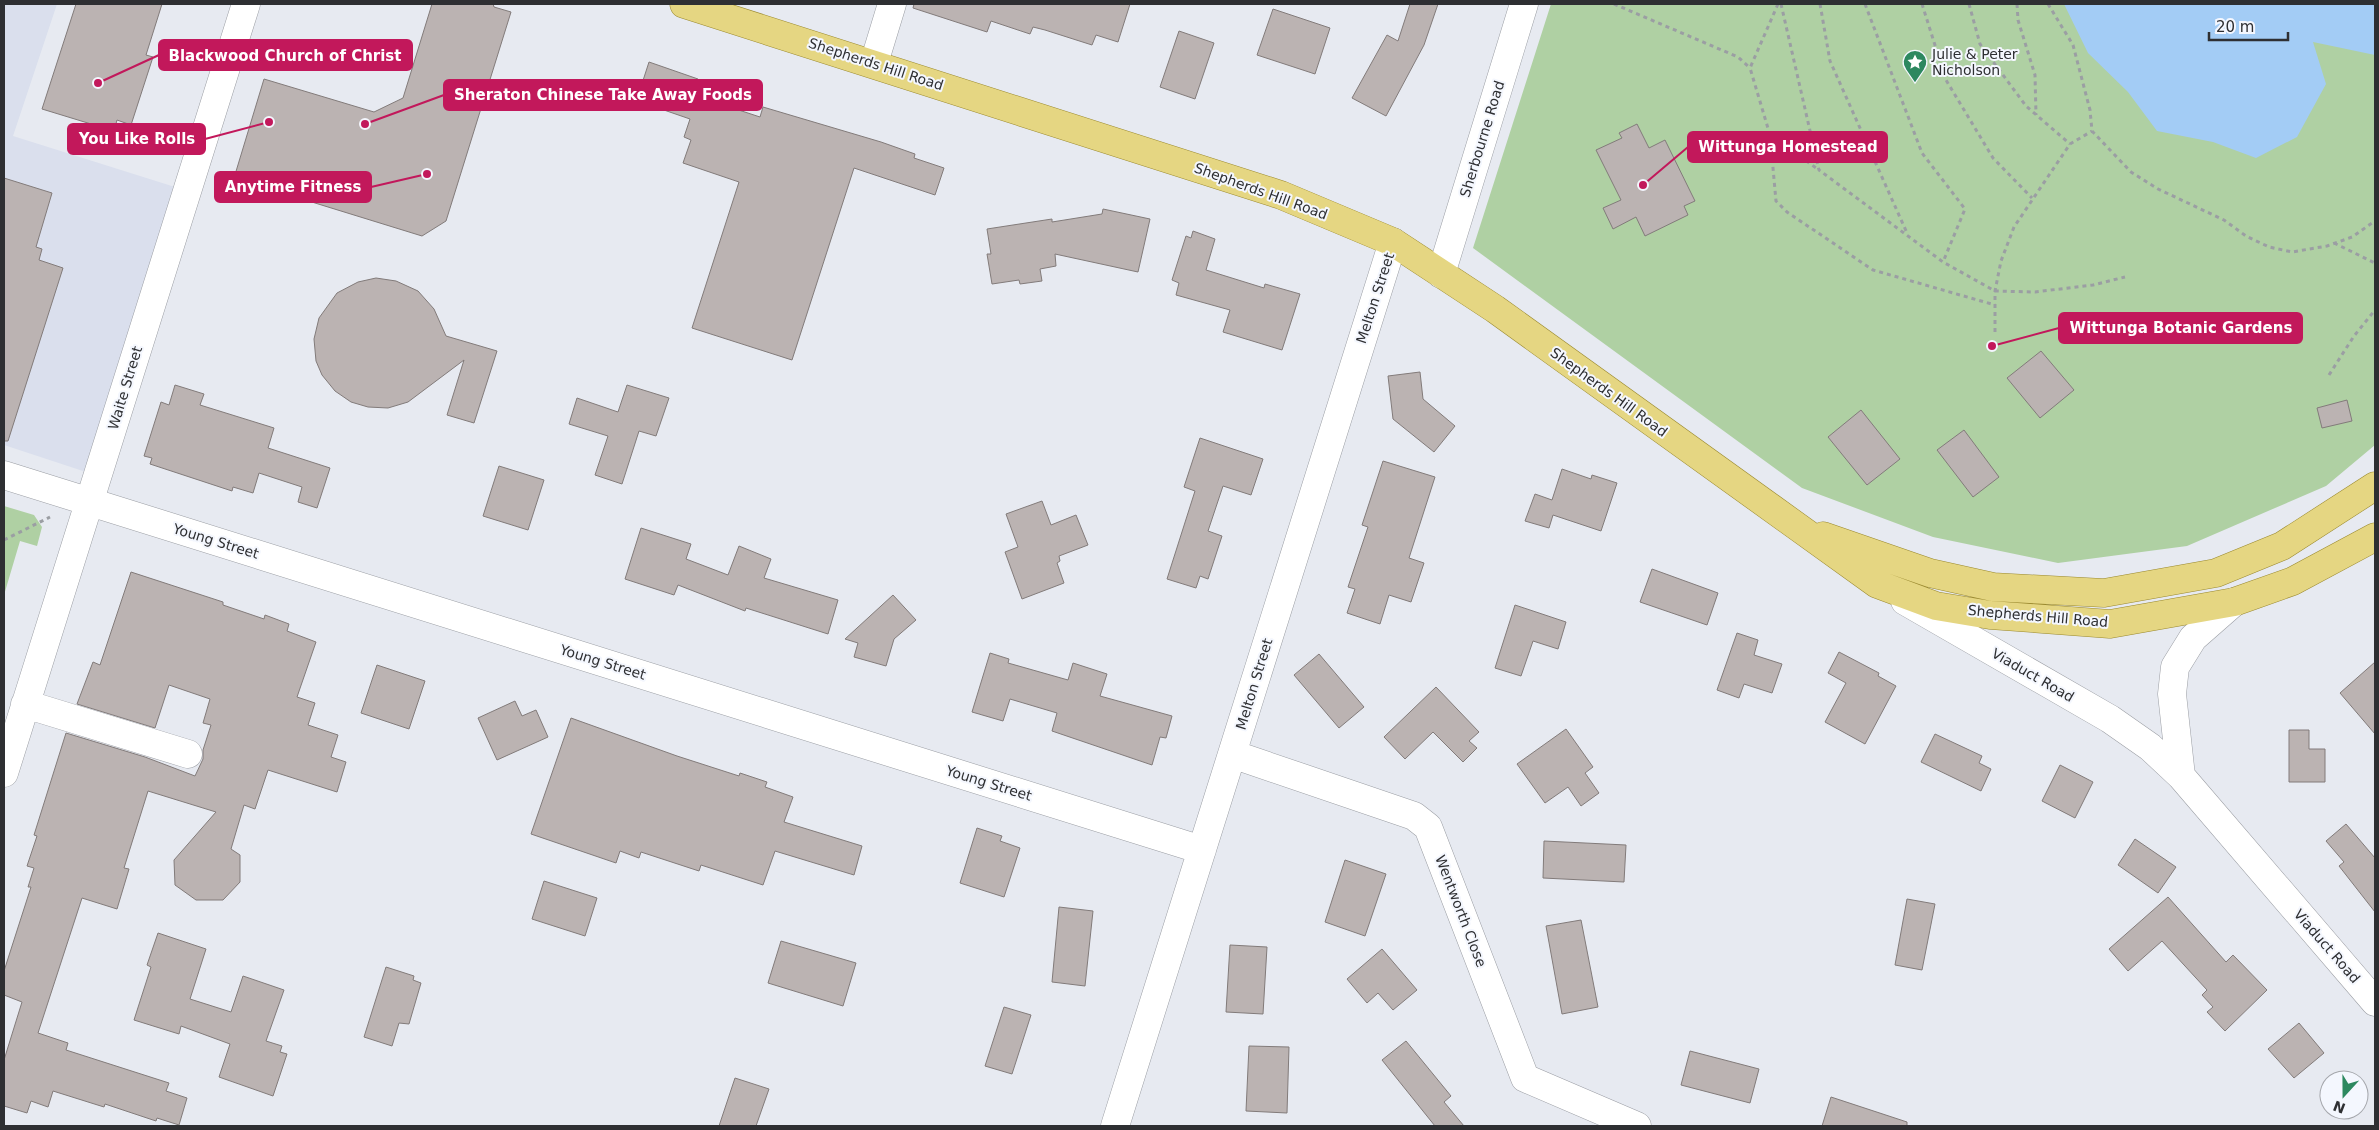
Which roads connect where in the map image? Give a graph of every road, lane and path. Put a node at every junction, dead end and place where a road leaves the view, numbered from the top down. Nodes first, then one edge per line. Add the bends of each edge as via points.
1 (246, 4) edge
2 (684, 4) edge
3 (892, 4) edge
4 (1524, 4) edge
5 (1614, 4) edge
6 (1778, 4) edge
7 (1781, 4) edge
8 (1820, 4) edge
9 (1866, 4) edge
10 (1922, 4) edge
11 (1969, 4) edge
12 (2017, 4) edge
13 (2048, 4) edge
14 (874, 63) junction
15 (1750, 68) junction
16 (2036, 115) junction
17 (2092, 131) junction
18 (1770, 135) junction
19 (2070, 144) junction
20 (1819, 170) junction
21 (2032, 198) junction
22 (2375, 221) edge
23 (1908, 235) junction
24 (1393, 242) junction
25 (2334, 243) junction
26 (1943, 262) junction
27 (2375, 263) edge
28 (1441, 274) junction
29 (2125, 277) dead end
30 (1995, 291) junction
31 (1995, 305) junction
32 (2375, 310) edge
33 (1995, 332) dead end
34 (2329, 375) dead end
35 (4, 475) edge
36 (2375, 486) edge
37 (86, 514) junction
38 (1796, 528) junction
39 (2375, 537) edge
40 (4, 540) edge
41 (1877, 584) junction
42 (2234, 602) junction
43 (26, 704) junction
44 (188, 754) dead end
45 (1232, 754) junction
46 (4, 773) edge
47 (2181, 776) junction
48 (1202, 850) junction
49 (2375, 1002) edge
50 (1115, 1126) edge
51 (1637, 1126) edge

1 - 37 street, Waite Street
2 - 14 main road, Shepherds Hill Road
3 - 14 street
4 - 28 street, Sherbourne Road
5 - 15 path via 1738,57
6 - 15 path
7 - 20 path
8 - 23 path via 1830,61
9 - 26 path via 1922,153 1965,209
10 - 21 path via 1946,80 1993,158
11 - 16 path via 1980,44
12 - 16 path via 2018,20 2035,75
13 - 17 path via 2073,45 2090,110
14 - 24 main road, Shepherds Hill Road via 1281,195
15 - 18 path
16 - 19 path
17 - 19 path
17 - 25 path via 2131,172 2158,189 2224,220 2269,248 2292,252
18 - 20 path
18 - 31 path via 1776,201 1787,212 1873,270
19 - 21 path
20 - 23 path
21 - 30 path via 2014,227 2001,261
22 - 25 path
23 - 26 path
24 - 28 main road, Shepherds Hill Road
24 - 45 street, Melton Street
25 - 27 path
26 - 30 path
28 - 38 main road, Shepherds Hill Road via 1503,315
29 - 30 path via 2093,285 2035,292
30 - 31 path
31 - 33 path
32 - 34 path
35 - 37 street, Young Street
36 - 38 main road, Shepherds Hill Road via 2282,546 2216,573 2104,592 1993,587 1930,573
37 - 40 path via 51,516
37 - 43 street, Waite Street
37 - 48 street, Young Street
38 - 41 main road, Shepherds Hill Road
39 - 42 main road, Shepherds Hill Road via 2294,581
41 - 42 main road, Shepherds Hill Road via 1936,606 1990,615 2110,624
41 - 47 street, Viaduct Road via 2110,719 2150,747
42 - 47 street via 2193,638 2175,667 2172,694
43 - 44 street
43 - 46 street, Waite Street
45 - 48 street, Melton Street
45 - 51 street, Wentworth Close via 1414,816 1428,827 1525,1078
47 - 49 street, Viaduct Road
48 - 50 street, Melton Street

